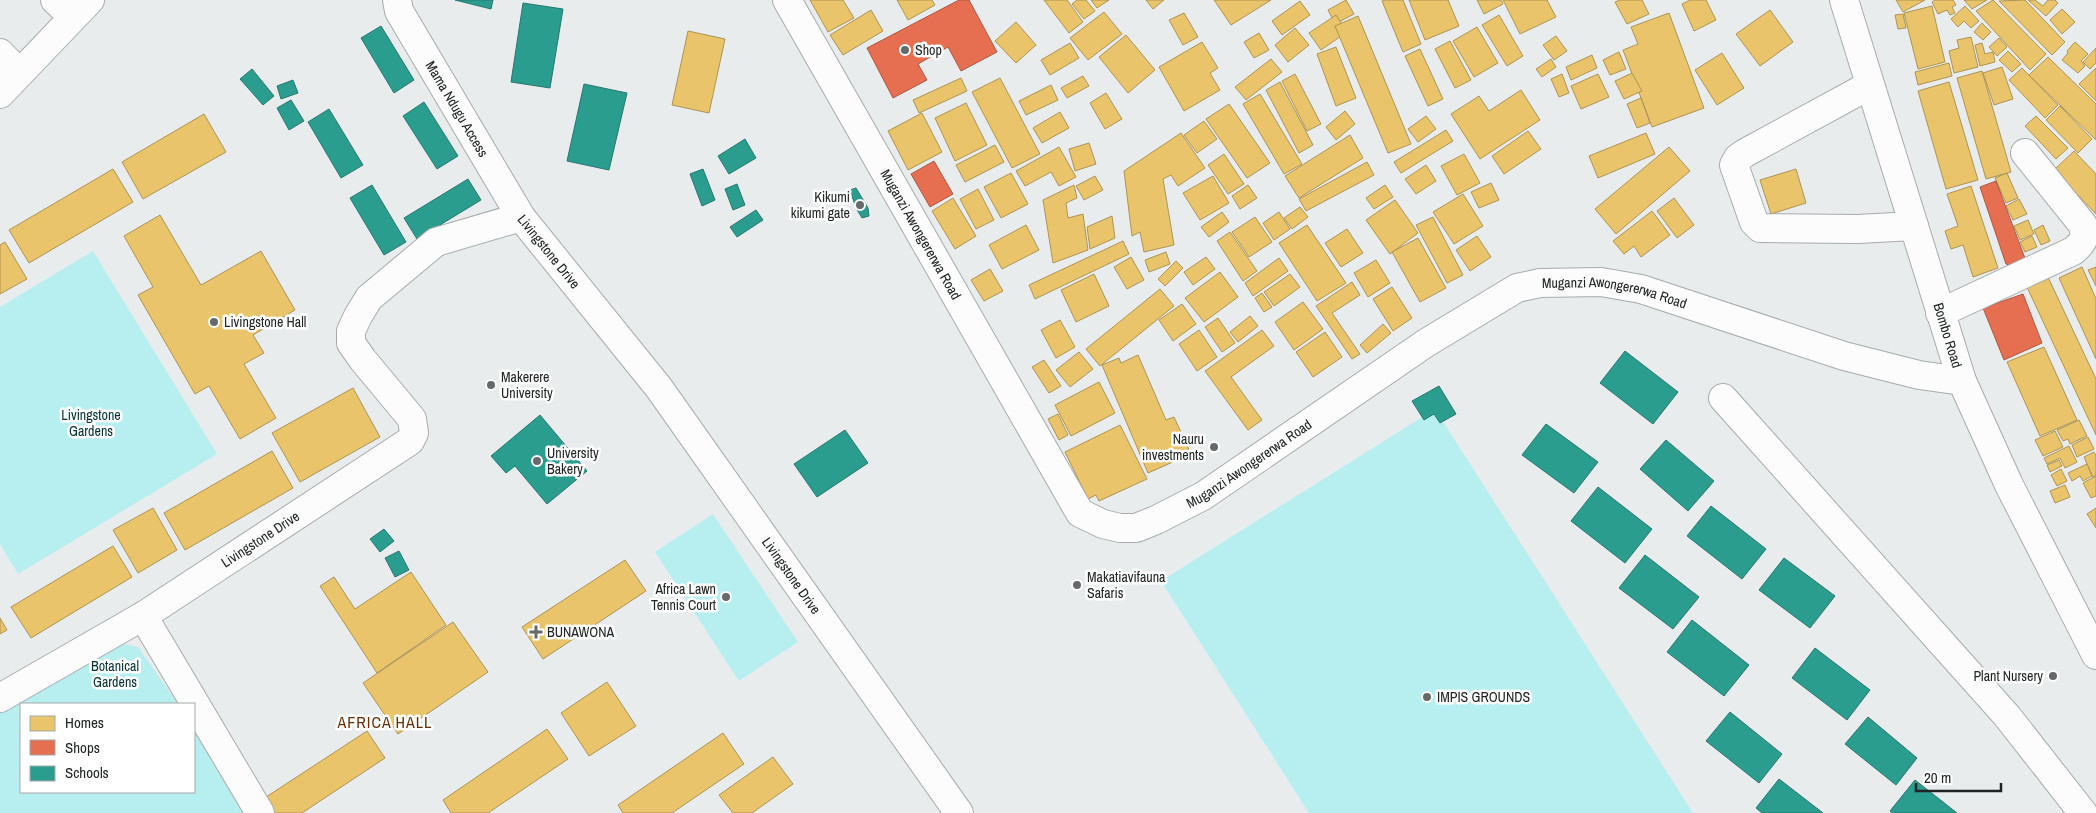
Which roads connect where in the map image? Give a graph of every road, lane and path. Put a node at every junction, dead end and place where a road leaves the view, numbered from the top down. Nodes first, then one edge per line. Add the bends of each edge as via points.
1 (397, 0) edge
2 (787, 0) edge
3 (1844, 0) edge
4 (73, 6) edge
5 (0, 53) edge
6 (19, 73) junction
7 (1870, 85) junction
8 (0, 94) edge
9 (2025, 153) dead end
10 (521, 217) junction
11 (1914, 226) junction
12 (2091, 236) edge
13 (1940, 313) junction
14 (1962, 381) junction
15 (1723, 398) dead end
16 (143, 616) junction
17 (2096, 655) edge
18 (0, 698) edge
19 (195, 703) edge
20 (195, 704) edge
21 (260, 813) edge
22 (959, 813) edge
23 (2083, 813) edge

1 - 10 street, Mama Ndugu Access via 399,11
2 - 14 street, Muganzi Awongererwa Road via 1080,513 1103,524 1136,528 1203,496 1426,343 1517,288 1540,283 1601,282 1641,289 1844,356 1919,375
3 - 7 street, Bombo Road
4 - 6 street
5 - 6 street
6 - 8 street
7 - 11 street, Bombo Road
7 - 11 street via 1745,153 1734,165 1754,222 1760,228
9 - 12 street
10 - 16 street, Livingstone Drive via 436,242 369,298 351,330 351,343 362,360 412,419 414,433 410,441
10 - 22 street, Livingstone Drive via 659,388
11 - 13 street, Bombo Road
12 - 13 street via 2073,251
13 - 14 street, Bombo Road
14 - 17 street, Bombo Road via 2009,485
15 - 23 street via 2007,716
16 - 18 street, Livingstone Drive
16 - 19 street
20 - 21 street

